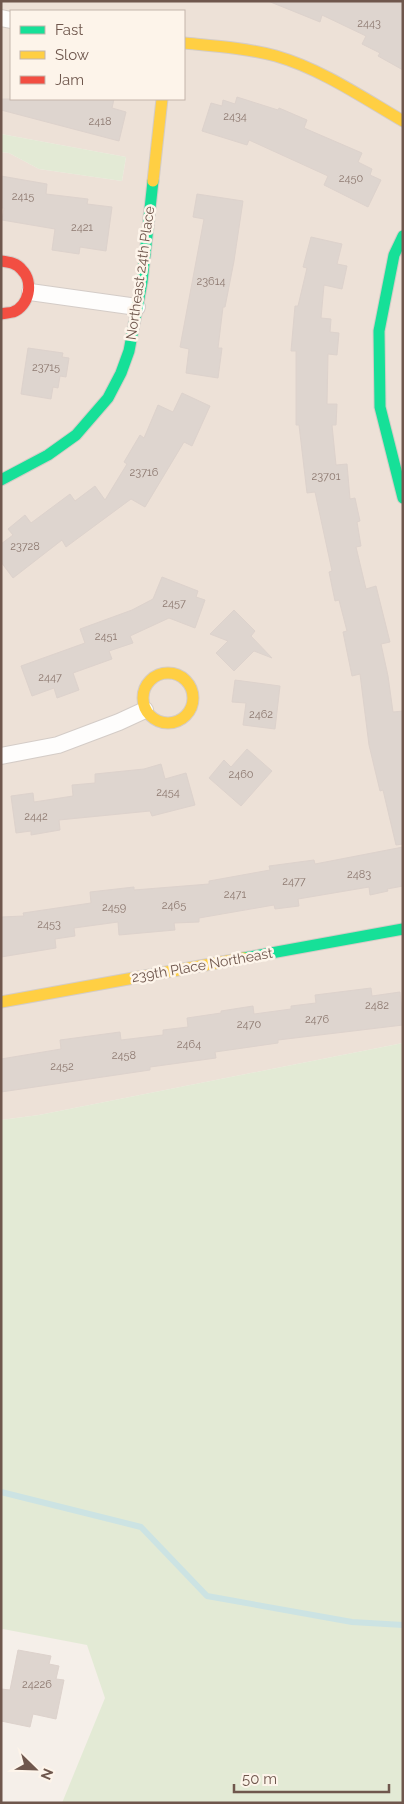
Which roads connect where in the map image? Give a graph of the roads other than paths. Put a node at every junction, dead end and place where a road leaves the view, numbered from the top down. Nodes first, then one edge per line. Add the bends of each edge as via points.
1 (185, 43) edge
2 (162, 100) edge
3 (403, 121) edge
4 (403, 236) edge
5 (1, 261) edge
6 (30, 292) junction
7 (138, 307) junction
8 (1, 314) edge
9 (1, 480) edge
10 (403, 498) edge
11 (145, 710) junction
12 (1, 756) edge
13 (403, 929) edge
14 (1, 1002) edge

1 - 3 street via 242,48 289,60
2 - 7 street, Northeast 24th Place
4 - 10 street via 394,255 379,330 380,407
5 - 6 street via 20,267 26,274
6 - 7 street
6 - 8 street via 22,306
7 - 9 street, Northeast 24th Place via 129,351 108,398 76,436
11 - 11 street via 150,717 165,724 181,720 192,707 188,683 175,674 151,679 143,694
11 - 12 street via 58,745
13 - 14 street, 239th Place Northeast

